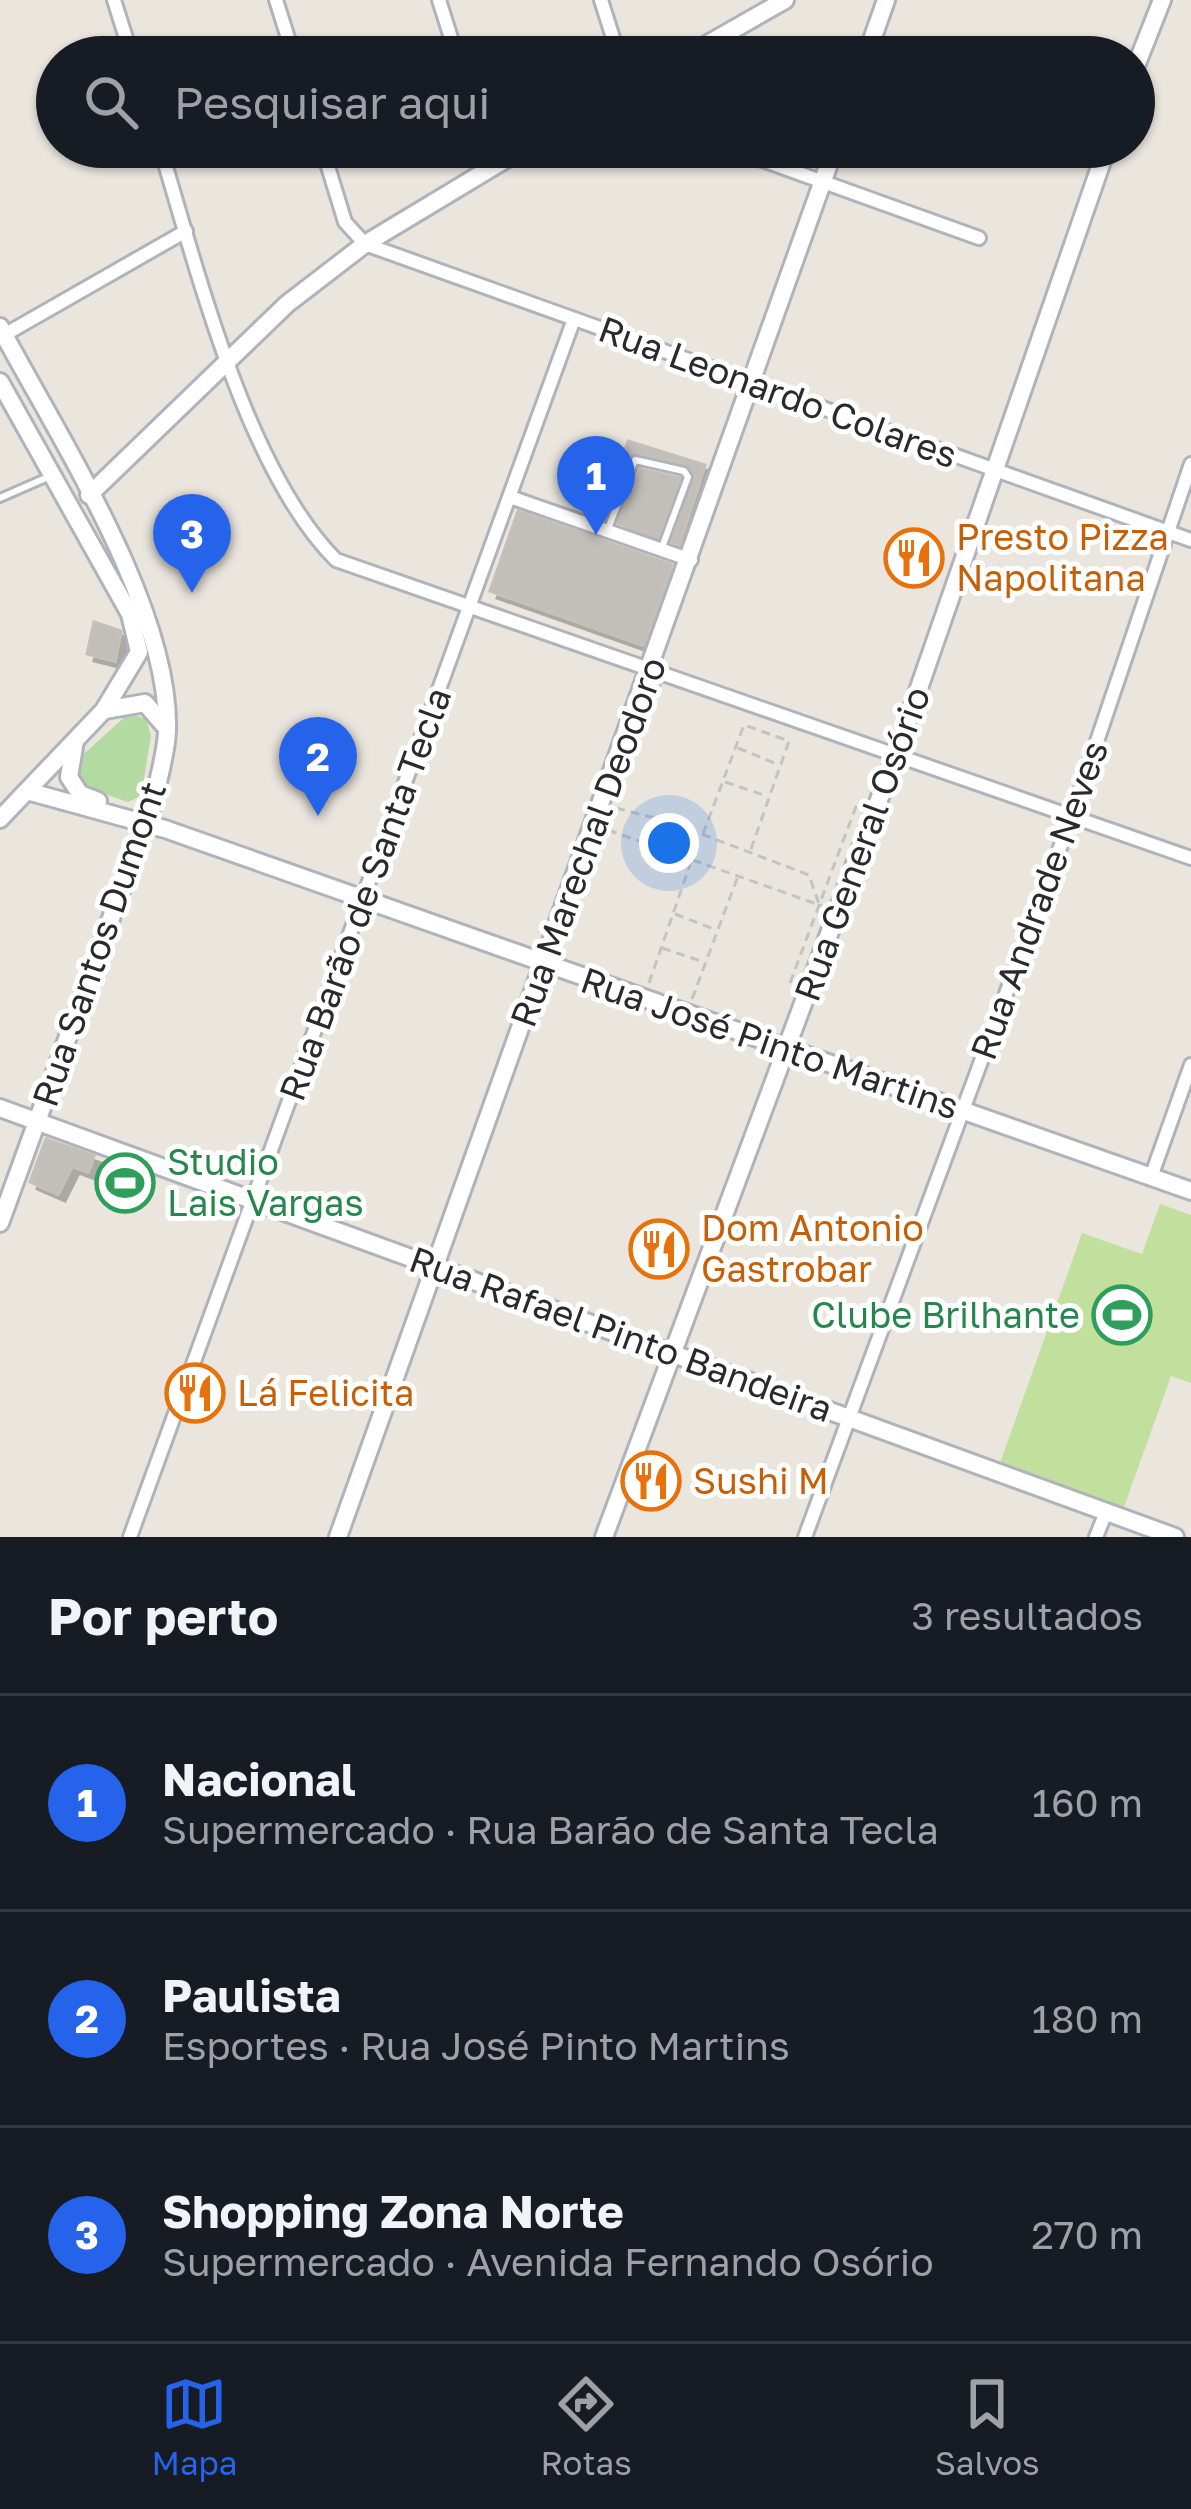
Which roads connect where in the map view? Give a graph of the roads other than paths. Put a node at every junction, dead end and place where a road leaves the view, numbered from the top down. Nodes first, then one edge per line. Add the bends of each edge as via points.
1 (114, 0) edge
2 (276, 0) edge
3 (439, 0) edge
4 (601, 0) edge
5 (785, 0) edge
6 (886, 0) edge
7 (1162, 0) edge
8 (125, 36) edge
9 (287, 36) edge
10 (451, 36) edge
11 (612, 36) edge
12 (722, 36) edge
13 (873, 36) edge
14 (1148, 36) edge
15 (166, 168) edge
16 (328, 168) edge
17 (489, 168) edge
18 (784, 168) edge
19 (828, 168) edge
20 (1100, 168) edge
21 (823, 182) junction
22 (186, 231) junction
23 (979, 238) dead end
24 (365, 244) junction
25 (574, 319) junction
26 (2, 331) edge
27 (226, 363) junction
28 (0, 382) edge
29 (753, 383) junction
30 (1191, 464) edge
31 (996, 470) junction
32 (51, 475) junction
33 (89, 495) junction
34 (510, 497) junction
35 (0, 498) edge
36 (607, 531) junction
37 (1167, 532) junction
38 (1191, 540) edge
39 (662, 550) junction
40 (691, 560) junction
41 (470, 609) junction
42 (651, 673) junction
43 (104, 710) junction
44 (167, 731) junction
45 (76, 734) junction
46 (896, 757) junction
47 (27, 791) junction
48 (153, 801) junction
49 (1071, 818) junction
50 (0, 819) edge
51 (145, 823) junction
52 (165, 829) junction
53 (1191, 858) edge
54 (361, 899) junction
55 (543, 963) junction
56 (787, 1049) junction
57 (1191, 1065) edge
58 (0, 1108) edge
59 (962, 1111) junction
60 (37, 1121) junction
61 (1151, 1177) junction
62 (1191, 1191) edge
63 (254, 1201) junction
64 (0, 1223) edge
65 (433, 1266) junction
66 (671, 1353) junction
67 (848, 1417) junction
68 (1106, 1512) junction
69 (130, 1537) edge
70 (338, 1537) edge
71 (604, 1537) edge
72 (805, 1537) edge
73 (1096, 1537) edge
74 (1175, 1537) edge

1 - 8 street
2 - 9 street
3 - 10 street
4 - 11 street
5 - 12 street
6 - 13 street
7 - 14 street
15 - 22 street
16 - 24 street via 345,222
17 - 24 street
18 - 21 street
19 - 21 street, Rua Marechal Deodoro
20 - 31 street, Rua General Osório
21 - 23 street
21 - 29 street, Rua Marechal Deodoro
22 - 26 street
22 - 27 street
24 - 25 street, Rua Leonardo Colares
24 - 27 street
25 - 29 street, Rua Leonardo Colares
25 - 34 street, Rua Barão de Santa Tecla
26 - 33 street, Rua Santos Dumont
27 - 33 street
27 - 41 street via 312,536 336,560
28 - 32 street
29 - 31 street, Rua Leonardo Colares
29 - 40 street, Rua Marechal Deodoro
30 - 37 street, Rua Andrade Neves
31 - 37 street, Rua Leonardo Colares
31 - 46 street, Rua General Osório
32 - 35 lane
32 - 43 street via 138,642 136,664
33 - 44 street, Rua Santos Dumont via 160,661
34 - 36 street
34 - 41 street, Rua Barão de Santa Tecla
36 - 39 street
36 - 39 lane via 635,460 684,471
37 - 38 street, Rua Leonardo Colares
37 - 49 street, Rua Andrade Neves
39 - 40 street
40 - 42 street, Rua Marechal Deodoro
41 - 42 street
41 - 54 street, Rua Barão de Santa Tecla
42 - 46 street
42 - 55 street, Rua Marechal Deodoro
43 - 44 street via 145,703
43 - 45 street
44 - 48 street, Rua Santos Dumont
45 - 47 street
45 - 48 street via 69,777 80,794 124,811
46 - 49 street
46 - 56 street, Rua General Osório
47 - 50 street
47 - 51 street, Rua José Pinto Martins
48 - 51 street, Rua Santos Dumont
48 - 52 street
49 - 53 street
49 - 59 street, Rua Andrade Neves
51 - 52 street, Rua José Pinto Martins
51 - 60 street, Rua Santos Dumont
52 - 54 street, Rua José Pinto Martins
54 - 55 street, Rua José Pinto Martins
54 - 63 street, Rua Barão de Santa Tecla
55 - 56 street, Rua José Pinto Martins
55 - 65 street, Rua Marechal Deodoro
56 - 59 street, Rua José Pinto Martins
56 - 66 street, Rua General Osório
57 - 61 street
58 - 60 street, Rua Rafael Pinto Bandeira
59 - 61 street, Rua José Pinto Martins
59 - 67 street, Rua Andrade Neves
60 - 63 street, Rua Rafael Pinto Bandeira
60 - 64 street, Rua Santos Dumont
61 - 62 street, Rua José Pinto Martins
63 - 65 street, Rua Rafael Pinto Bandeira
63 - 69 street, Rua Barão de Santa Tecla
65 - 66 street, Rua Rafael Pinto Bandeira
65 - 70 street, Rua Marechal Deodoro
66 - 67 street, Rua Rafael Pinto Bandeira
66 - 71 street, Rua General Osório
67 - 68 street, Rua Rafael Pinto Bandeira
67 - 72 street, Rua Andrade Neves
68 - 73 street
68 - 74 street, Rua Rafael Pinto Bandeira

